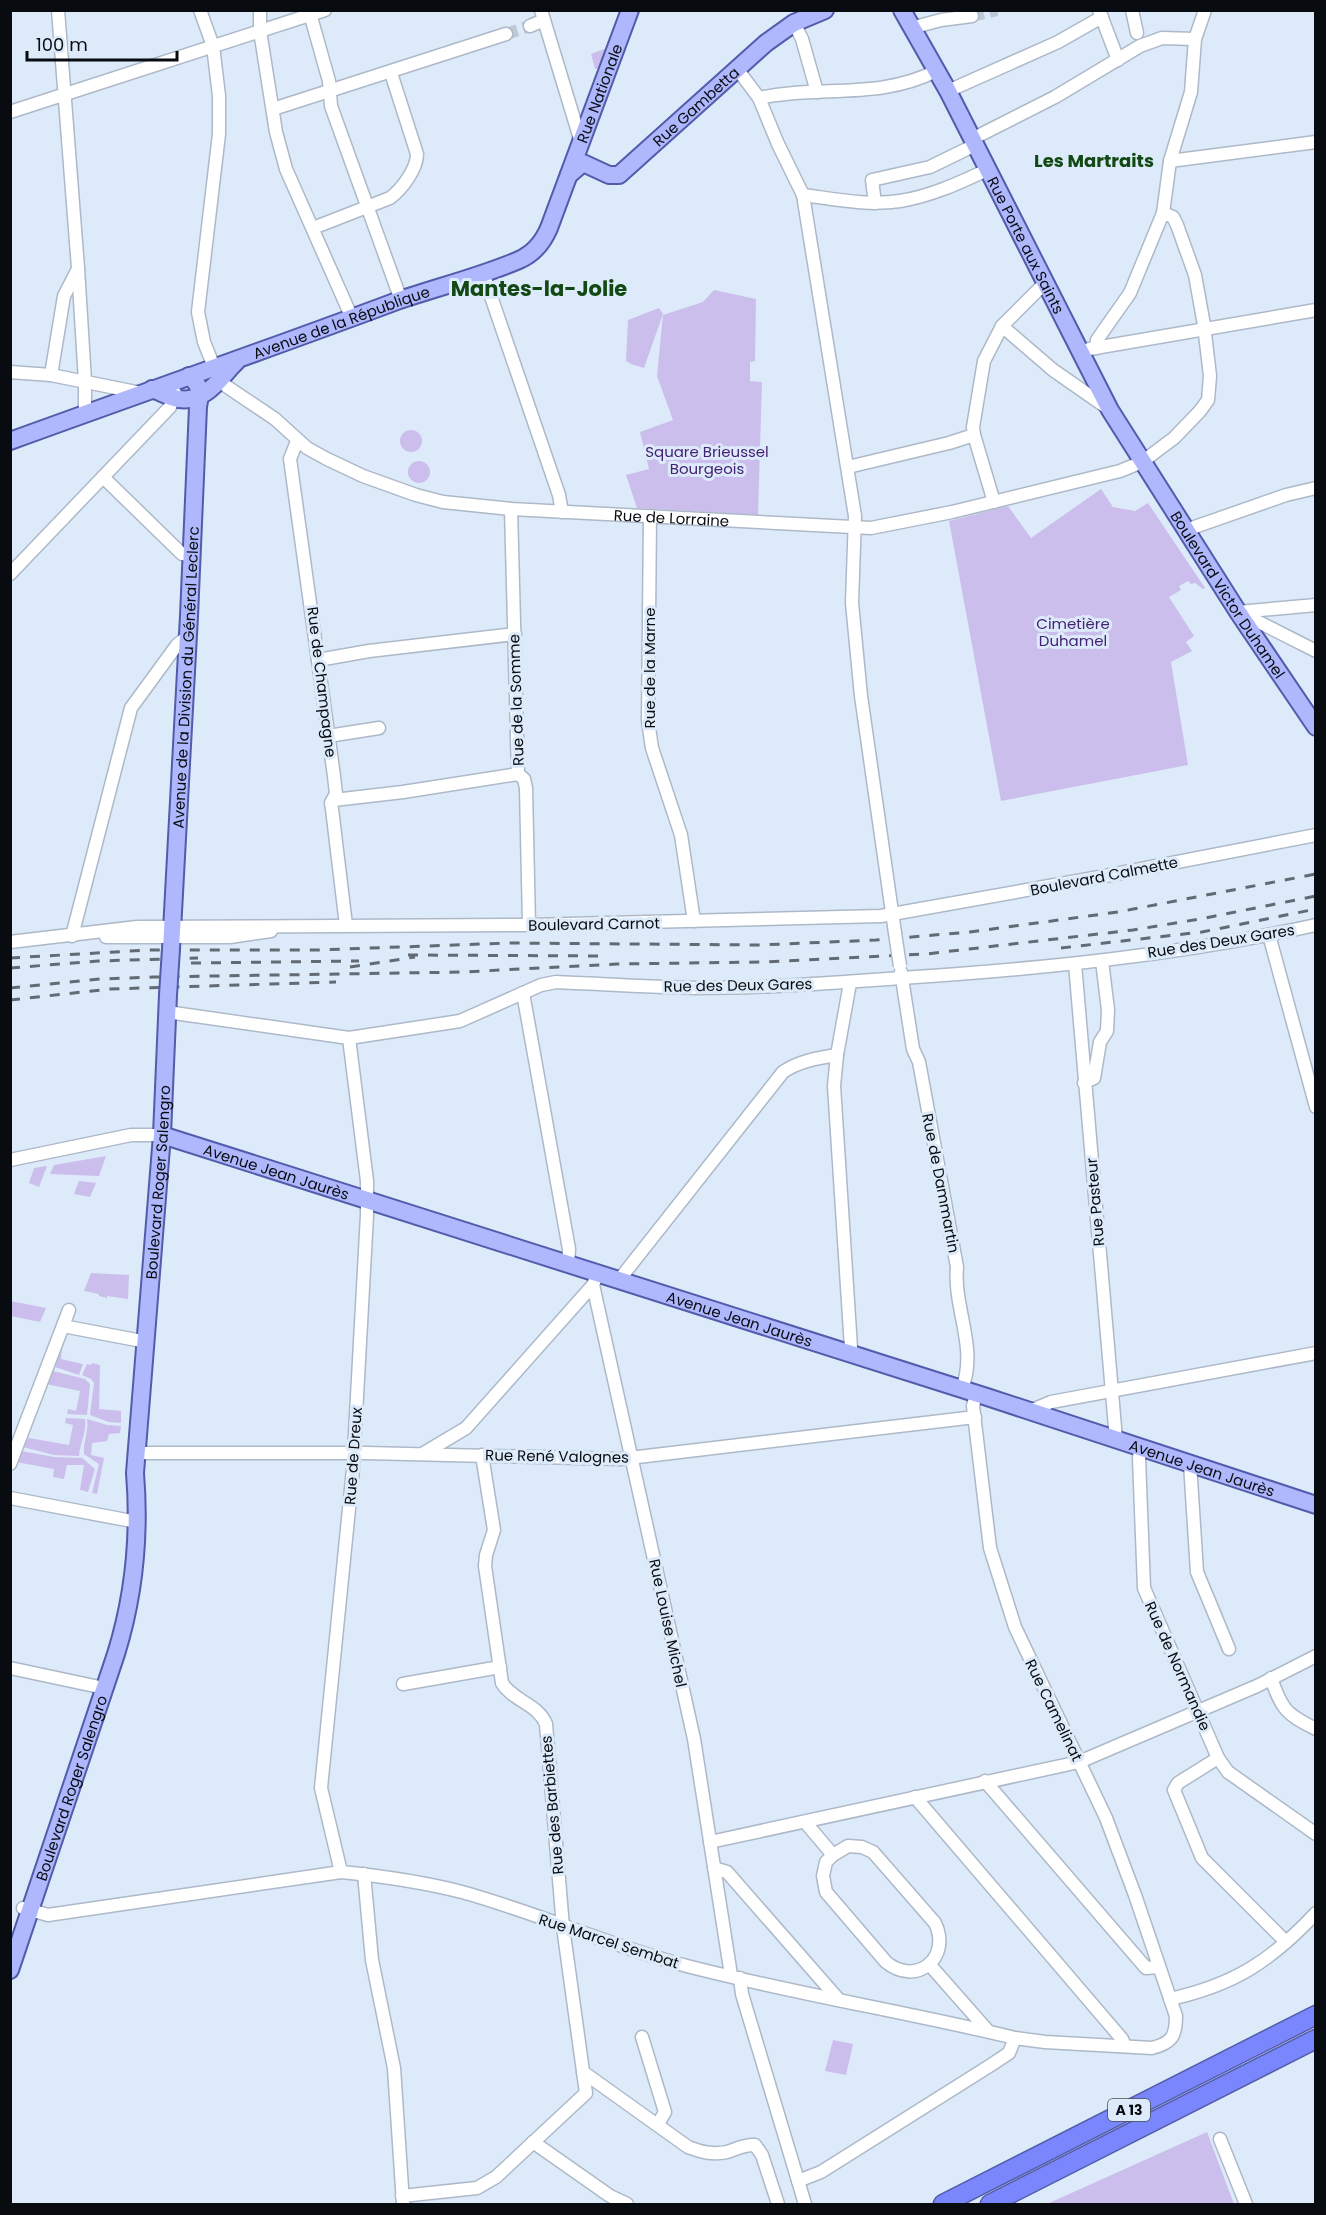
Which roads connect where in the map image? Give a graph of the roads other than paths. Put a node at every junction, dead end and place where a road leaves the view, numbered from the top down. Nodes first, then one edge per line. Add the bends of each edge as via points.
1 (58, 10) edge
2 (200, 10) edge
3 (260, 10) edge
4 (325, 10) edge
5 (630, 10) edge
6 (902, 10) edge
7 (1132, 10) edge
8 (1205, 10) edge
9 (820, 11) edge
10 (310, 13) edge
11 (1100, 14) edge
12 (543, 15) edge
13 (972, 16) tunnel mouth
14 (794, 23) junction
15 (530, 26) tunnel mouth
16 (910, 28) junction
17 (260, 31) junction
18 (1137, 33) dead end
19 (506, 34) tunnel mouth
20 (1194, 39) junction
21 (213, 46) junction
22 (1118, 60) junction
23 (738, 70) junction
24 (936, 71) junction
25 (391, 73) junction
26 (948, 91) junction
27 (817, 92) junction
28 (65, 94) junction
29 (329, 95) junction
30 (759, 98) junction
31 (273, 109) junction
32 (10, 112) edge
33 (974, 142) junction
34 (1316, 142) edge
35 (581, 151) junction
36 (1170, 160) junction
37 (987, 170) junction
38 (803, 195) junction
39 (875, 203) junction
40 (367, 209) junction
41 (1163, 213) junction
42 (313, 228) junction
43 (78, 268) junction
44 (483, 273) junction
45 (1044, 284) junction
46 (401, 300) junction
47 (1316, 310) edge
48 (352, 318) junction
49 (1002, 326) junction
50 (1205, 330) junction
51 (1088, 350) junction
52 (10, 372) edge
53 (51, 375) junction
54 (184, 378) junction
55 (85, 381) junction
56 (209, 389) junction
57 (146, 391) junction
58 (174, 398) junction
59 (1110, 410) junction
60 (85, 414) junction
61 (974, 435) junction
62 (10, 441) edge
63 (297, 441) junction
64 (1142, 462) junction
65 (848, 468) junction
66 (103, 477) junction
67 (1316, 488) edge
68 (994, 502) junction
69 (511, 509) junction
70 (562, 512) junction
71 (650, 516) junction
72 (854, 528) junction
73 (1186, 530) junction
74 (192, 555) junction
75 (10, 574) edge
76 (1316, 605) edge
77 (1273, 609) junction
78 (1238, 612) junction
79 (1271, 629) junction
80 (515, 634) junction
81 (187, 637) junction
82 (1316, 651) edge
83 (318, 660) junction
84 (1316, 727) edge
85 (379, 729) dead end
86 (328, 736) junction
87 (518, 774) junction
88 (334, 800) junction
89 (1316, 835) edge
90 (892, 915) junction
91 (694, 921) junction
92 (346, 925) junction
93 (529, 925) junction
94 (1316, 925) edge
95 (1269, 935) junction
96 (72, 936) junction
97 (172, 938) junction
98 (10, 942) edge
99 (1102, 960) junction
100 (1075, 964) junction
101 (900, 972) junction
102 (850, 983) junction
103 (523, 993) junction
104 (167, 1004) junction
105 (349, 1038) junction
106 (837, 1055) junction
107 (1084, 1083) junction
108 (1316, 1107) edge
109 (162, 1135) junction
110 (11, 1160) edge
111 (368, 1200) junction
112 (568, 1264) junction
113 (595, 1279) junction
114 (620, 1280) junction
115 (69, 1310) dead end
116 (63, 1326) junction
117 (147, 1342) junction
118 (1316, 1353) edge
119 (850, 1354) junction
120 (1113, 1391) junction
121 (969, 1392) junction
122 (1030, 1412) junction
123 (975, 1417) junction
124 (466, 1428) junction
125 (1116, 1440) junction
126 (1140, 1448) junction
127 (354, 1452) junction
128 (142, 1453) junction
129 (423, 1453) junction
130 (464, 1454) junction
131 (482, 1455) junction
132 (633, 1458) junction
133 (10, 1464) edge
134 (1190, 1464) junction
135 (10, 1498) edge
136 (1316, 1504) edge
137 (137, 1522) junction
138 (1228, 1648) dead end
139 (1316, 1656) edge
140 (500, 1666) junction
141 (10, 1668) edge
142 (1271, 1678) junction
143 (403, 1684) dead end
144 (100, 1686) junction
145 (1198, 1712) junction
146 (1316, 1729) edge
147 (1218, 1758) junction
148 (1079, 1762) junction
149 (985, 1781) junction
150 (915, 1797) junction
151 (805, 1822) junction
152 (1316, 1834) edge
153 (710, 1842) junction
154 (833, 1855) junction
155 (714, 1868) junction
156 (341, 1872) junction
157 (364, 1874) junction
158 (26, 1909) junction
159 (1316, 1913) edge
160 (563, 1927) junction
161 (10, 1942) edge
162 (1286, 1942) junction
163 (928, 1964) junction
164 (1159, 1967) junction
165 (10, 1970) edge
166 (736, 1976) junction
167 (1170, 1999) junction
168 (839, 2000) junction
169 (1316, 2015) edge
170 (1176, 2016) joint
171 (987, 2031) junction
172 (642, 2037) dead end
173 (1016, 2038) junction
174 (1316, 2039) edge
175 (1125, 2046) junction
176 (583, 2072) junction
177 (658, 2124) junction
178 (1220, 2139) dead end
179 (533, 2142) junction
180 (798, 2181) junction
181 (403, 2200) edge
182 (608, 2200) edge
183 (627, 2205) edge
184 (778, 2205) edge
185 (805, 2205) edge
186 (943, 2205) edge
187 (990, 2205) edge
188 (1246, 2205) edge

1 - 28 street
2 - 21 street
3 - 17 street
4 - 10 street
5 - 35 main road, Rue Nationale
6 - 16 main road, Rue Porte aux Saints
7 - 18 street
8 - 20 street
9 - 14 main road, Rue Gambetta
10 - 17 street
10 - 29 street via 329,81
11 - 22 street
11 - 26 street via 1058,42
12 - 15 street
12 - 35 street
13 - 16 street
14 - 23 main road, Rue Gambetta
14 - 27 street
16 - 24 main road, Rue Porte aux Saints
17 - 21 street
17 - 31 street
19 - 25 street
20 - 22 street via 1162,38
20 - 36 street via 1191,92
21 - 28 street
21 - 56 street via 219,134 198,312
22 - 33 street
23 - 30 street, Rue de Dammartin
23 - 35 main road, Rue Gambetta via 620,175 609,175
24 - 26 main road, Rue Porte aux Saints
24 - 27 street via 898,86
25 - 29 street
25 - 40 street via 417,162 393,203
26 - 33 main road, Rue Porte aux Saints
27 - 30 street
28 - 32 street
28 - 43 street
29 - 31 street
29 - 40 street
30 - 38 street, Rue de Dammartin
31 - 42 street via 286,169
33 - 37 main road, Rue Porte aux Saints
33 - 39 street via 930,167 872,180
34 - 36 street
35 - 44 main road, Avenue de la République via 541,243 520,260
36 - 41 street
37 - 39 street via 939,191
37 - 45 main road, Rue Porte aux Saints
38 - 39 street
38 - 65 street, Rue de Dammartin
40 - 42 street
40 - 46 street
41 - 50 street, Rue de Lorraine via 1173,217 1194,275
41 - 51 street via 1130,294
42 - 48 street
43 - 53 street via 64,297
43 - 55 street
44 - 46 main road, Avenue de la République
44 - 70 street
45 - 49 street
45 - 51 main road, Rue Porte aux Saints
46 - 48 main road, Avenue de la République
47 - 50 street
48 - 56 main road, Avenue de la République via 240,358
49 - 59 street
49 - 61 street via 984,360
50 - 51 street
50 - 64 street, Rue de Lorraine via 1210,375 1208,400 1174,438
51 - 59 main road, Rue Porte aux Saints
52 - 53 street
53 - 55 street
54 - 56 main road, Avenue de la République
54 - 56 main road, Avenue de la Division du Général Leclerc via 188,386
54 - 57 main road, Avenue de la République
54 - 58 street
55 - 57 street
55 - 60 street
56 - 58 main road
56 - 63 street, Rue de Lorraine via 275,419
56 - 74 main road, Avenue de la Division du Général Leclerc
57 - 58 main road
57 - 60 main road, Avenue de la République
58 - 66 street via 170,407
59 - 64 main road, Rue Porte aux Saints
60 - 62 main road, Avenue de la République
61 - 65 street
61 - 68 street
63 - 69 street, Rue de Lorraine via 345,469 407,492 443,502
63 - 83 street, Rue de Champagne via 290,459
64 - 68 street, Rue de Lorraine
64 - 73 main road, Boulevard Victor Duhamel
65 - 72 street, Rue de Dammartin
66 - 74 street via 182,554
66 - 75 street
67 - 73 street
68 - 72 street, Rue de Lorraine via 871,528
69 - 70 street, Rue de Lorraine
69 - 80 street, Rue de la Somme
70 - 71 street, Rue de Lorraine
71 - 72 street, Rue de Lorraine
71 - 91 street, Rue de la Marne via 648,721 652,748 681,835
72 - 90 street, Rue de Dammartin via 852,603 861,696
73 - 78 main road, Boulevard Victor Duhamel
74 - 81 main road, Avenue de la Division du Général Leclerc
76 - 77 street
77 - 78 street
77 - 79 street via 1269,618
78 - 79 street
78 - 84 main road, Boulevard Victor Duhamel
79 - 82 street
80 - 83 street
80 - 87 street, Rue de la Somme
81 - 96 street via 131,708
81 - 97 main road, Avenue de la Division du Général Leclerc
83 - 86 street, Rue de Champagne
85 - 86 street
86 - 88 street, Rue de Champagne
87 - 88 street
87 - 93 street, Rue de la Somme via 524,779 526,797
88 - 92 street, Rue de Champagne
89 - 90 street, Boulevard Calmette
90 - 91 street, Boulevard Carnot
90 - 101 street, Rue de Dammartin, bridge
91 - 93 street, Boulevard Carnot
92 - 93 street, Boulevard Carnot
92 - 97 street, Boulevard Carnot
94 - 95 street, Rue des Deux Gares
95 - 99 street, Rue des Deux Gares
95 - 108 street
96 - 97 street, Boulevard Carnot via 137,927
96 - 98 street, Boulevard Carnot
97 - 104 main road, Avenue de la Division du Général Leclerc, bridge
99 - 100 street, Rue des Deux Gares
99 - 107 street via 1107,1031 1100,1042 1094,1078
100 - 101 street, Rue des Deux Gares via 946,976
100 - 107 street, Rue Pasteur
101 - 102 street, Rue des Deux Gares
101 - 121 street, Rue de Dammartin via 957,1267 966,1326
102 - 103 street, Rue des Deux Gares via 698,988 556,982
102 - 106 street
103 - 105 street, Rue des Deux Gares via 459,1022
103 - 112 street
104 - 105 street, Rue des Deux Gares
104 - 109 main road, Boulevard Roger Salengro
105 - 111 street, Rue de Dreux
106 - 114 street via 820,1057 783,1072
106 - 119 street via 834,1086
107 - 120 street, Rue Pasteur
109 - 110 street via 131,1135
109 - 111 main road, Avenue Jean Jaurès
109 - 117 main road, Boulevard Roger Salengro
111 - 112 main road, Avenue Jean Jaurès
111 - 127 street, Rue de Dreux
112 - 113 main road, Avenue Jean Jaurès
113 - 114 main road, Avenue Jean Jaurès
113 - 124 street
113 - 132 street, Rue Louise Michel
114 - 119 main road, Avenue Jean Jaurès
115 - 116 street
116 - 117 street
116 - 133 street
117 - 128 main road, Boulevard Roger Salengro via 148,1400
118 - 120 street
119 - 121 main road, Avenue Jean Jaurès
120 - 122 street via 1052,1402
120 - 125 street, Rue Pasteur
121 - 122 main road, Avenue Jean Jaurès
121 - 123 street, Rue Camelinat
122 - 125 main road, Avenue Jean Jaurès
123 - 132 street, Rue René Valognes
123 - 148 street, Rue Camelinat via 990,1548 1015,1627
124 - 129 street
124 - 130 street via 462,1440
125 - 126 main road, Avenue Jean Jaurès
126 - 134 main road, Avenue Jean Jaurès
126 - 145 street, Rue de Normandie via 1144,1588
127 - 128 street, Rue René Valognes
127 - 129 street, Rue René Valognes
127 - 156 street, Rue de Dreux via 321,1788
128 - 137 main road, Boulevard Roger Salengro
129 - 130 street, Rue René Valognes
130 - 131 street, Rue René Valognes
131 - 132 street, Rue René Valognes
131 - 140 street, Rue des Barbiettes via 494,1530 485,1566
132 - 153 street, Rue Louise Michel via 694,1739
134 - 136 main road, Avenue Jean Jaurès
134 - 138 street via 1197,1572
135 - 137 street
137 - 144 main road, Boulevard Roger Salengro via 127,1606
139 - 142 street
140 - 143 street
140 - 160 street, Rue des Barbiettes via 508,1693 542,1714 546,1724
141 - 144 street
142 - 145 street
142 - 146 street via 1283,1709
144 - 158 main road, Boulevard Roger Salengro via 69,1766
145 - 147 street, Rue de Normandie
145 - 148 street
147 - 152 street, Rue de Normandie via 1228,1772
147 - 162 street via 1178,1783 1174,1790 1202,1858
148 - 149 street
148 - 164 street, Rue Camelinat via 1106,1818
149 - 150 street
149 - 164 street via 1146,1968
150 - 151 street
150 - 175 street
151 - 153 street
151 - 154 street
153 - 155 street, Rue Louise Michel
154 - 163 street via 826,1862 823,1876 826,1892 886,1962 907,1972
154 - 163 street via 848,1846 873,1852 938,1929 939,1948
155 - 166 street, Rue Louise Michel
155 - 168 street via 727,1872
156 - 157 street, Rue Marcel Sembat
156 - 158 street, Rue Marcel Sembat via 48,1915
157 - 160 street, Rue Marcel Sembat via 460,1892
157 - 181 street via 372,1960 394,2067
158 - 161 main road, Boulevard Roger Salengro
158 - 165 main road, Boulevard Roger Salengro
159 - 162 street
160 - 166 street, Rue Marcel Sembat via 631,1950
160 - 176 street, Rue des Barbiettes
162 - 167 street via 1235,1978 1203,1992
163 - 171 street
164 - 167 street, Rue Camelinat
166 - 168 street, Rue Marcel Sembat
166 - 180 street, Rue Louise Michel
167 - 170 street, Rue Camelinat
168 - 171 street, Rue Marcel Sembat
169 - 186 highway, A 13
170 - 175 street, Rue Marcel Sembat via 1176,2031 1161,2045
171 - 173 street, Rue Marcel Sembat
172 - 177 street via 665,2112
173 - 175 street, Rue Marcel Sembat
173 - 180 street via 1009,2053 991,2066 821,2172
174 - 187 highway, A 13
176 - 177 street
176 - 179 street, Rue des Barbiettes via 586,2093
177 - 184 street via 688,2147 705,2153 755,2145
178 - 188 street
179 - 181 street via 496,2177 477,2188
179 - 182 street
180 - 185 street, Rue Louise Michel
182 - 183 street

